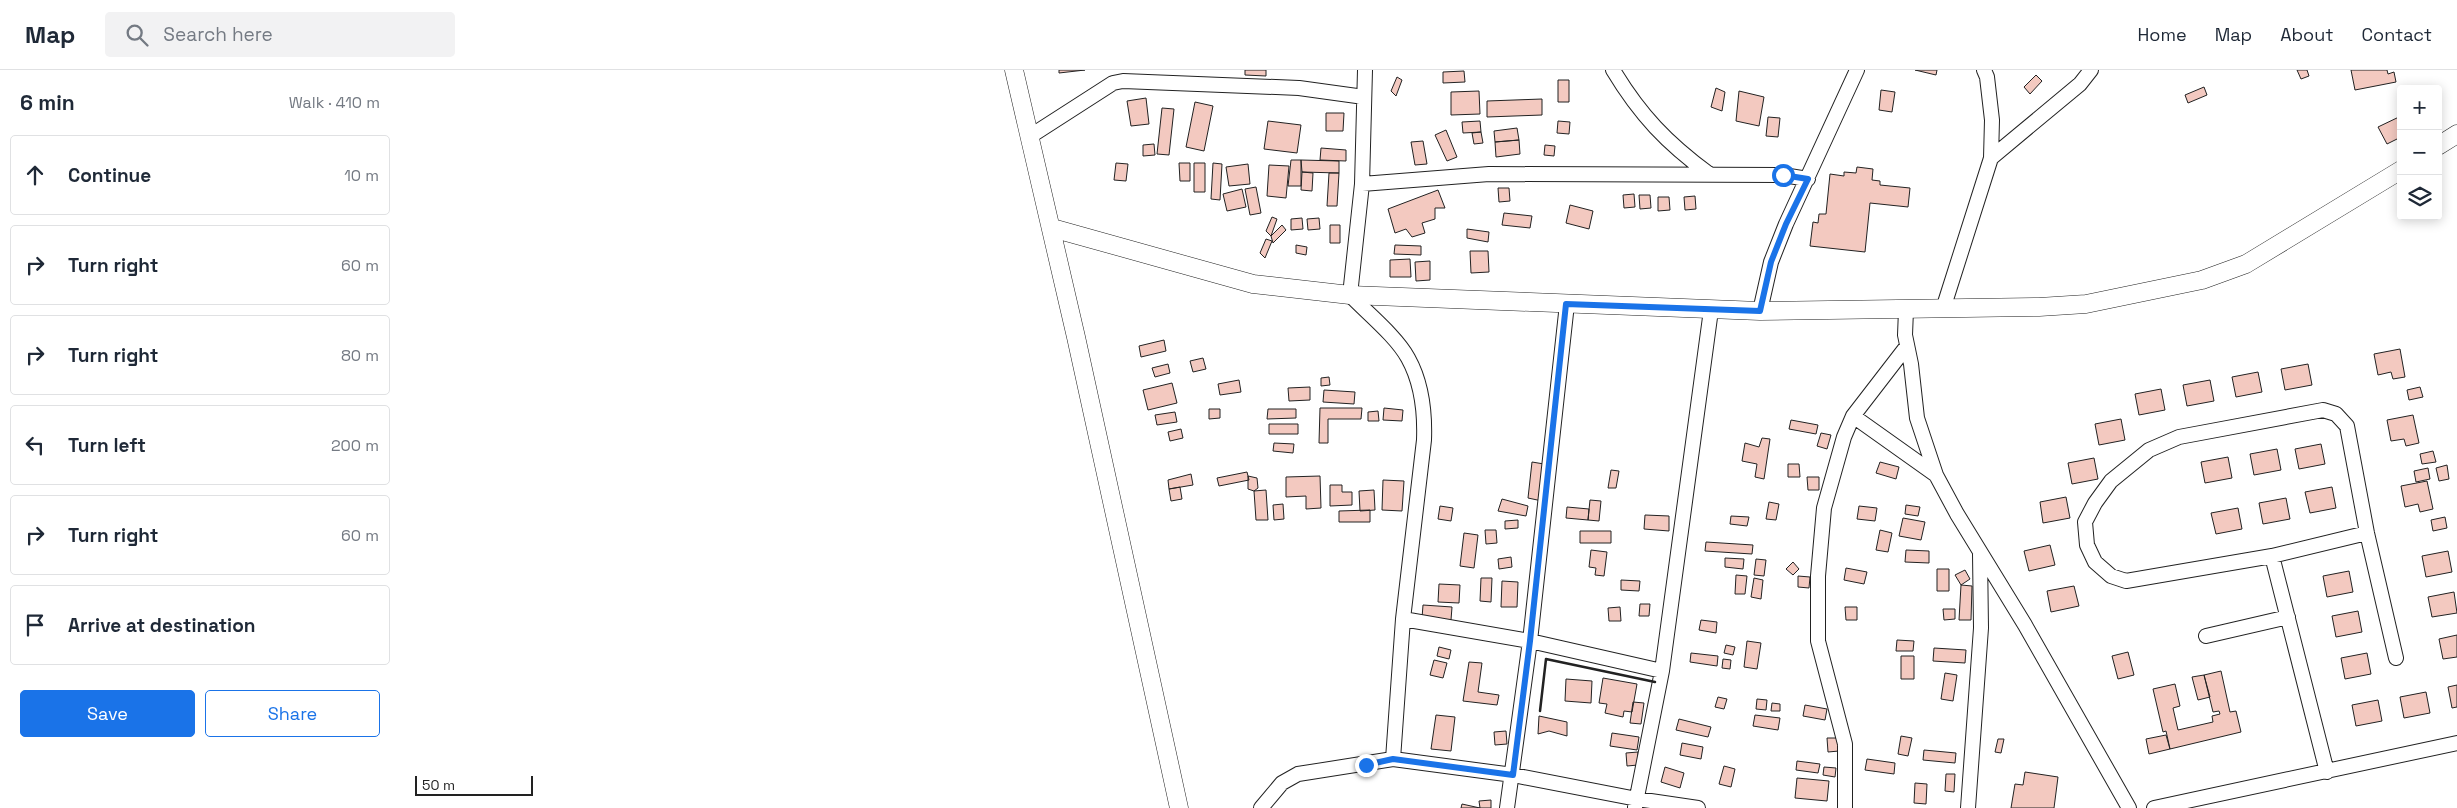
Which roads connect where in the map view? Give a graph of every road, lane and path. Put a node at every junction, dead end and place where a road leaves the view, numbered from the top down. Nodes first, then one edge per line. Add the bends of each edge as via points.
1 (1014, 70) edge
2 (1365, 70) edge
3 (1613, 70) edge
4 (1984, 70) edge
5 (2091, 70) edge
6 (1854, 71) edge
7 (1113, 76) edge
8 (1364, 97) junction
9 (2457, 134) edge
10 (1029, 137) junction
11 (2442, 143) edge
12 (1991, 158) junction
13 (2397, 172) edge
14 (1710, 174) junction
15 (1808, 179) junction
16 (1362, 184) junction
17 (1052, 228) junction
18 (1350, 295) junction
19 (1566, 304) junction
20 (1943, 309) junction
21 (1711, 310) junction
22 (1906, 310) junction
23 (1760, 311) junction
24 (1907, 346) junction
25 (1853, 416) junction
26 (1936, 475) junction
27 (2367, 533) junction
28 (1980, 553) junction
29 (2272, 556) junction
30 (2288, 616) junction
31 (1403, 619) junction
32 (2206, 636) dead end
33 (1530, 641) junction
34 (2396, 658) dead end
35 (1662, 670) junction
36 (2457, 743) edge
37 (1393, 759) junction
38 (2327, 772) junction
39 (1513, 775) junction
40 (1636, 804) edge
41 (1179, 808) edge
42 (1261, 808) edge
43 (1508, 808) edge
44 (1698, 808) edge
45 (1845, 808) edge
46 (1968, 808) edge
47 (2129, 808) edge
48 (2154, 808) edge

1 - 10 street
2 - 8 street
3 - 14 street via 1630,99 1674,148
4 - 12 street via 1992,120
5 - 12 street via 2080,84
6 - 15 street
7 - 8 street via 1123,81 1299,88
7 - 10 street
8 - 16 street
9 - 11 street
10 - 17 street
12 - 20 street
13 - 20 street via 2246,264 2202,280 2086,304
14 - 15 street via 1783,175
14 - 16 street via 1489,174
15 - 23 street via 1771,262
16 - 18 street
17 - 18 street via 1253,284
17 - 41 street
18 - 19 street
18 - 31 street via 1408,357 1424,412 1424,440
19 - 21 street
19 - 33 street
20 - 22 street
21 - 23 street
21 - 35 street
22 - 23 street
22 - 24 street
24 - 25 street
24 - 26 street via 1917,418
25 - 26 street
25 - 45 street via 1824,508 1818,576 1818,641 1845,744
26 - 28 street
27 - 29 street
27 - 29 street via 2346,426 2336,414 2323,410 2179,437 2150,450 2111,481 2085,522 2087,545 2096,562 2111,576 2126,581
27 - 34 street
28 - 46 street via 1981,628
28 - 47 street via 2030,633
29 - 30 street
30 - 32 street
30 - 38 street
31 - 33 street
31 - 37 street
33 - 35 street
33 - 39 street
35 - 40 street
36 - 38 street
37 - 39 street
37 - 42 street via 1298,774 1282,783
38 - 48 street
39 - 40 street
39 - 43 street
40 - 44 street

